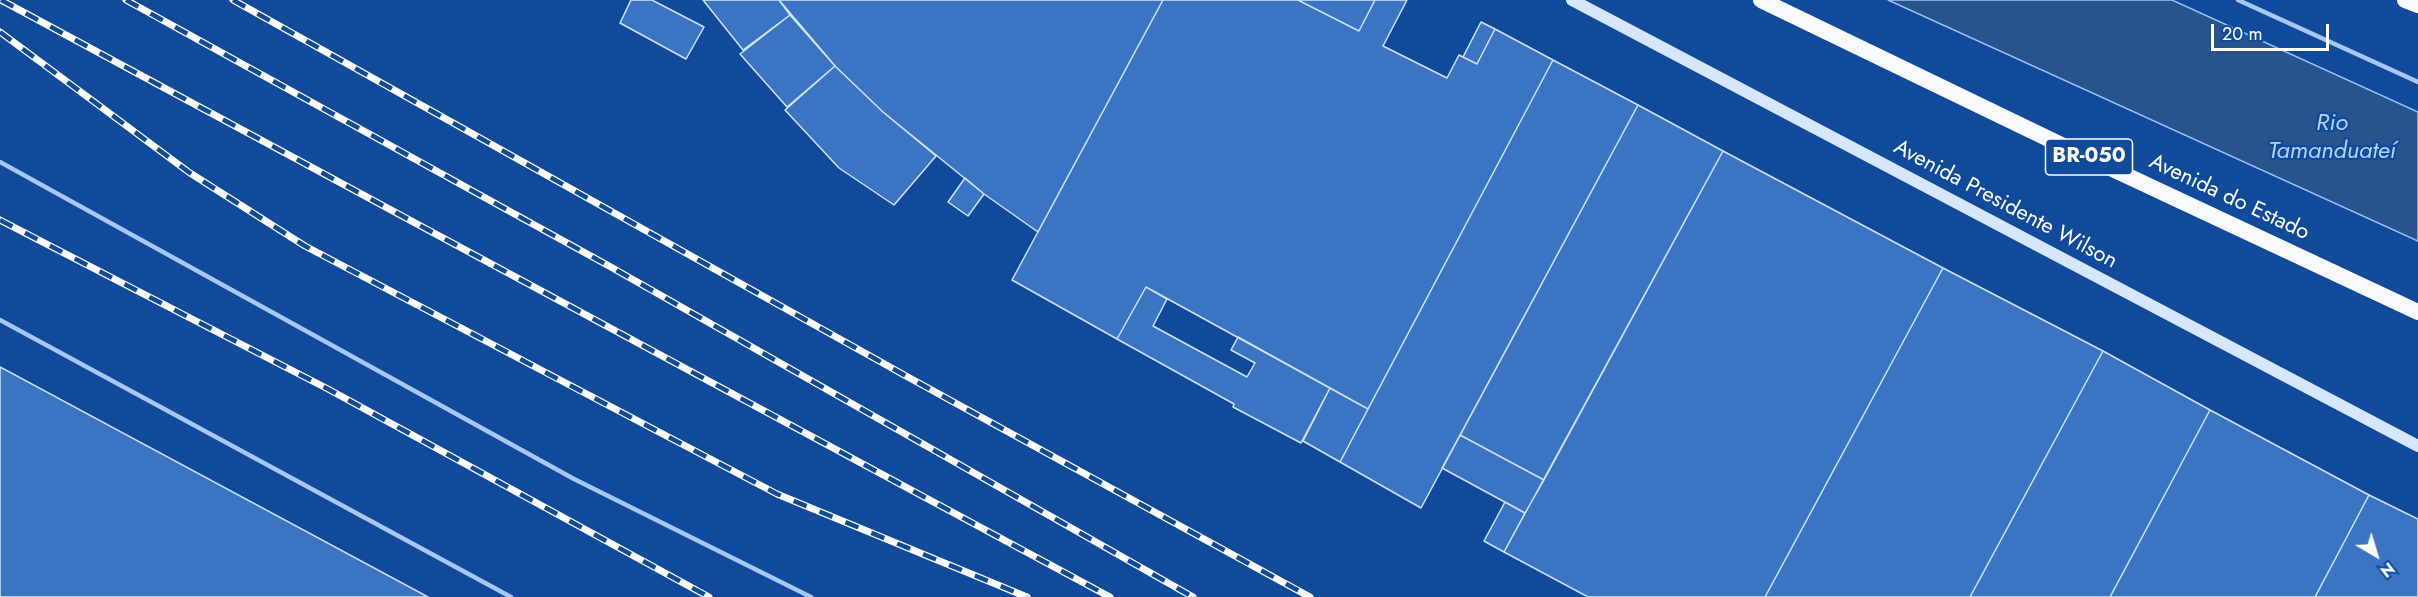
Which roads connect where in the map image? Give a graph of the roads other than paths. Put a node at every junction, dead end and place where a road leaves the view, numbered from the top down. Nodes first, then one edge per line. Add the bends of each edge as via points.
1 (1572, 0) edge
2 (1761, 0) edge
3 (2238, 0) edge
4 (2405, 0) edge
5 (2418, 5) edge
6 (2418, 82) edge
7 (0, 162) edge
8 (2418, 312) edge
9 (0, 320) edge
10 (2418, 446) edge
11 (511, 597) edge
12 (811, 597) edge

1 - 10 main road, Avenida Presidente Wilson
2 - 8 highway, Avenida do Estado / BR-050
3 - 6 lane
4 - 5 highway
7 - 12 lane via 574,479
9 - 11 lane

